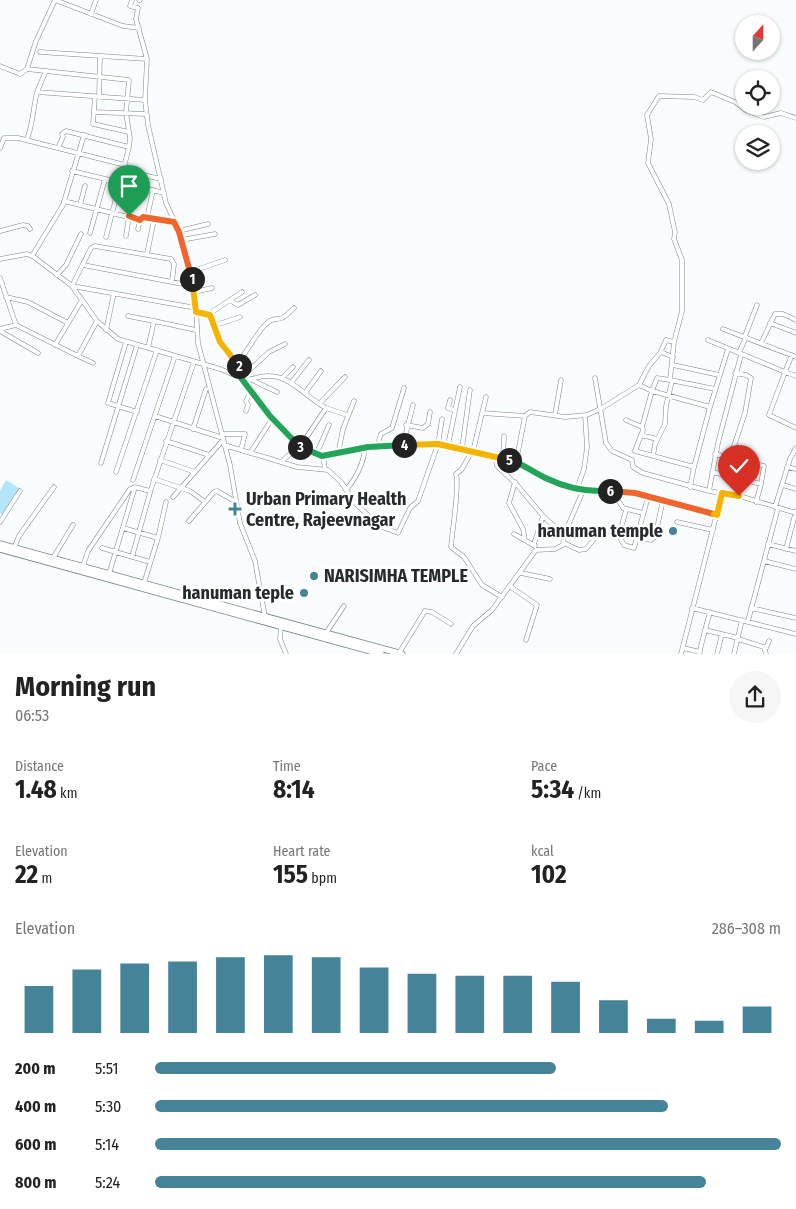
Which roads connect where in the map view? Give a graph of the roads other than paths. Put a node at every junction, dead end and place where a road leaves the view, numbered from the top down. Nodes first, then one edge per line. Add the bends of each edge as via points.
1 (55, 0) edge
2 (96, 0) edge
3 (132, 0) edge
4 (91, 14) junction
5 (139, 28) junction
6 (40, 52) dead end
7 (100, 56) junction
8 (147, 59) junction
9 (0, 66) edge
10 (27, 69) junction
11 (45, 72) junction
12 (100, 78) junction
13 (37, 92) junction
14 (97, 96) junction
15 (127, 98) junction
16 (145, 100) junction
17 (94, 112) junction
18 (126, 114) junction
19 (146, 114) junction
20 (796, 118) edge
21 (129, 132) junction
22 (84, 135) junction
23 (26, 140) junction
24 (129, 147) junction
25 (0, 148) edge
26 (58, 148) junction
27 (79, 154) junction
28 (125, 165) junction
29 (122, 170) junction
30 (72, 171) junction
31 (105, 179) junction
32 (161, 179) junction
33 (119, 183) junction
34 (85, 186) dead end
35 (153, 190) junction
36 (164, 193) junction
37 (64, 200) junction
38 (80, 205) junction
39 (97, 209) junction
40 (112, 213) junction
41 (129, 216) junction
42 (147, 218) junction
43 (140, 220) junction
44 (154, 220) junction
45 (174, 222) junction
46 (208, 224) dead end
47 (30, 229) dead end
48 (138, 229) dead end
49 (0, 231) edge
50 (179, 232) junction
51 (90, 233) dead end
52 (81, 234) dead end
53 (215, 234) dead end
54 (126, 236) dead end
55 (106, 237) dead end
56 (181, 240) junction
57 (147, 254) junction
58 (32, 256) junction
59 (0, 259) edge
60 (225, 260) dead end
61 (83, 265) junction
62 (190, 272) junction
63 (57, 275) junction
64 (0, 278) edge
65 (172, 282) junction
66 (72, 286) junction
67 (193, 286) junction
68 (212, 288) dead end
69 (194, 292) junction
70 (242, 292) dead end
71 (114, 293) junction
72 (255, 295) dead end
73 (6, 297) junction
74 (82, 300) junction
75 (230, 300) junction
76 (757, 305) dead end
77 (294, 308) dead end
78 (196, 310) junction
79 (208, 314) junction
80 (128, 316) dead end
81 (240, 317) dead end
82 (796, 320) edge
83 (97, 321) junction
84 (154, 321) junction
85 (68, 323) junction
86 (770, 323) junction
87 (16, 325) junction
88 (214, 326) junction
89 (723, 329) dead end
90 (0, 330) edge
91 (106, 330) junction
92 (196, 330) junction
93 (796, 333) edge
94 (745, 337) junction
95 (708, 340) dead end
96 (126, 342) junction
97 (674, 342) junction
98 (761, 343) junction
99 (285, 344) dead end
100 (56, 345) junction
101 (137, 345) junction
102 (148, 348) junction
103 (728, 349) junction
104 (157, 350) junction
105 (661, 352) junction
106 (38, 353) dead end
107 (740, 354) junction
108 (78, 356) junction
109 (175, 356) junction
110 (794, 356) edge
111 (673, 357) junction
112 (308, 360) dead end
113 (194, 362) junction
114 (93, 363) dead end
115 (236, 363) junction
116 (203, 364) junction
117 (673, 365) junction
118 (293, 367) dead end
119 (321, 371) dead end
120 (785, 372) junction
121 (246, 373) junction
122 (735, 373) junction
123 (719, 374) junction
124 (796, 376) edge
125 (283, 377) junction
126 (346, 377) dead end
127 (595, 378) dead end
128 (250, 379) junction
129 (242, 380) junction
130 (561, 380) dead end
131 (671, 380) junction
132 (292, 384) junction
133 (639, 385) junction
134 (460, 387) dead end
135 (404, 388) dead end
136 (206, 389) dead end
137 (715, 389) junction
138 (470, 390) dead end
139 (251, 391) junction
140 (652, 391) junction
141 (277, 392) dead end
142 (305, 394) junction
143 (486, 396) dead end
144 (669, 397) junction
145 (450, 400) dead end
146 (354, 401) dead end
147 (319, 404) junction
148 (412, 405) dead end
149 (118, 406) junction
150 (710, 407) junction
151 (326, 408) junction
152 (602, 408) junction
153 (454, 410) junction
154 (246, 411) dead end
155 (137, 412) junction
156 (430, 412) dead end
157 (482, 413) junction
158 (347, 415) junction
159 (585, 415) junction
160 (155, 416) junction
161 (525, 416) junction
162 (555, 416) junction
163 (272, 419) junction
164 (442, 419) dead end
165 (626, 420) dead end
166 (173, 422) junction
167 (329, 424) dead end
168 (406, 425) junction
169 (642, 427) junction
170 (796, 428) edge
171 (193, 429) junction
172 (641, 435) junction
173 (504, 436) dead end
174 (223, 439) junction
175 (657, 439) junction
176 (166, 441) junction
177 (438, 444) junction
178 (403, 445) junction
179 (448, 445) junction
180 (377, 446) junction
181 (300, 447) junction
182 (365, 447) junction
183 (462, 448) junction
184 (796, 448) edge
185 (241, 450) junction
186 (472, 451) junction
187 (250, 453) junction
188 (338, 454) junction
189 (715, 454) junction
190 (209, 455) junction
191 (316, 455) junction
192 (323, 456) junction
193 (494, 456) junction
194 (652, 456) junction
195 (503, 458) junction
196 (730, 458) junction
197 (160, 460) junction
198 (281, 462) junction
199 (516, 462) junction
200 (101, 463) dead end
201 (694, 467) junction
202 (787, 467) junction
203 (325, 469) junction
204 (796, 469) edge
205 (116, 472) dead end
206 (195, 472) junction
207 (712, 472) junction
208 (154, 479) junction
209 (133, 480) dead end
210 (515, 482) junction
211 (761, 484) junction
212 (783, 485) junction
213 (54, 487) dead end
214 (135, 487) junction
215 (690, 487) junction
216 (181, 488) junction
217 (577, 489) junction
218 (796, 489) edge
219 (346, 490) junction
220 (20, 491) dead end
221 (583, 491) junction
222 (619, 491) junction
223 (709, 491) junction
224 (150, 492) junction
225 (722, 493) junction
226 (648, 497) junction
227 (173, 498) dead end
228 (663, 500) junction
229 (166, 502) dead end
230 (205, 502) junction
231 (236, 502) junction
232 (756, 502) junction
233 (776, 507) junction
234 (626, 510) junction
235 (796, 512) edge
236 (643, 513) junction
237 (717, 515) junction
238 (542, 516) junction
239 (0, 522) edge
240 (189, 522) dead end
241 (677, 522) dead end
242 (73, 525) dead end
243 (123, 528) junction
244 (619, 530) junction
245 (713, 530) junction
246 (139, 532) junction
247 (514, 534) dead end
248 (564, 535) junction
249 (638, 537) junction
250 (158, 538) junction
251 (525, 540) junction
252 (564, 543) junction
253 (0, 544) edge
254 (534, 544) junction
255 (768, 544) junction
256 (14, 548) junction
257 (102, 548) dead end
258 (0, 549) edge
259 (786, 549) junction
260 (536, 550) junction
261 (796, 551) edge
262 (116, 552) junction
263 (132, 556) junction
264 (53, 558) junction
265 (764, 561) junction
266 (150, 562) junction
267 (82, 566) junction
268 (796, 569) edge
269 (521, 573) junction
270 (109, 574) junction
271 (550, 579) dead end
272 (144, 583) junction
273 (511, 586) junction
274 (502, 597) junction
275 (344, 606) dead end
276 (692, 608) junction
277 (751, 608) junction
278 (710, 612) junction
279 (796, 618) edge
280 (264, 619) junction
281 (742, 620) junction
282 (748, 621) junction
283 (451, 624) dead end
284 (281, 626) junction
285 (705, 630) junction
286 (326, 633) junction
287 (722, 634) junction
288 (796, 634) edge
289 (738, 638) junction
290 (526, 640) dead end
291 (769, 641) dead end
292 (683, 648) junction
293 (766, 648) junction
294 (699, 653) edge
295 (286, 654) edge
296 (382, 654) edge
297 (401, 654) edge
298 (456, 654) edge
299 (681, 654) edge
300 (716, 654) edge
301 (734, 654) edge
302 (766, 654) edge

1 - 4 street
1 - 10 street
2 - 4 street
3 - 5 street via 130,6 138,8 136,20
4 - 5 street
5 - 8 street
6 - 7 street
7 - 8 street
7 - 12 street
8 - 16 street
9 - 10 street via 20,74
10 - 11 street
11 - 12 street
11 - 13 street
12 - 14 street
12 - 15 street via 128,79
13 - 14 street
13 - 23 street via 32,126
14 - 15 street
14 - 17 street
15 - 16 street
15 - 18 street
16 - 19 street
17 - 18 street
17 - 21 street via 93,124
18 - 19 street
18 - 21 street
19 - 32 street
20 - 97 street via 781,114 765,117 754,114 712,92 703,100 662,96 654,102 647,116 651,139 648,163 669,204 674,239 682,260 682,311
21 - 24 street
22 - 24 street
22 - 26 street via 64,131
22 - 27 street
23 - 25 street via 6,138
23 - 26 street
24 - 28 street
26 - 27 street
27 - 28 street
27 - 30 street
28 - 29 street
29 - 32 street
29 - 33 street
30 - 31 street
30 - 37 street
31 - 33 street
31 - 39 street
32 - 36 street
33 - 35 street
33 - 40 street
34 - 38 street
35 - 36 street
35 - 42 street
36 - 45 street
37 - 38 street
37 - 58 street
38 - 39 street
39 - 40 street
39 - 51 street
40 - 41 street
40 - 55 street
41 - 43 street
41 - 54 street
42 - 43 street
42 - 44 street
43 - 48 street
44 - 45 street
44 - 57 street
45 - 50 street
46 - 50 street
47 - 49 street via 25,225
50 - 56 street
52 - 63 street via 66,265
53 - 56 street
56 - 62 street
57 - 61 street via 93,246
57 - 65 street via 173,260
58 - 59 street
58 - 63 street
60 - 62 street
61 - 65 street
61 - 66 street
62 - 67 street
63 - 66 street
64 - 73 street
65 - 67 street
66 - 71 street
66 - 74 street
67 - 69 street
68 - 69 street
69 - 78 street
70 - 75 street
71 - 78 street
71 - 91 street
72 - 75 street via 238,305
73 - 85 street via 28,302
73 - 87 street
74 - 83 street
74 - 85 street
75 - 79 street
76 - 94 street
77 - 115 street via 282,318 266,323
78 - 79 street
78 - 92 street
79 - 88 street
80 - 84 street
81 - 88 street
82 - 86 street via 778,313 773,315
83 - 91 street
83 - 108 street
84 - 92 street
84 - 102 street
85 - 100 street
86 - 93 street
86 - 98 street
87 - 90 street
87 - 100 street
88 - 115 street via 223,348
89 - 94 street
90 - 106 street
91 - 96 street
92 - 116 street
94 - 98 street
94 - 107 street
95 - 103 street
96 - 101 street
96 - 149 street via 108,403
97 - 105 street via 666,340
97 - 111 street
98 - 110 street
99 - 121 street via 269,352
100 - 108 street
101 - 102 street
101 - 149 street
102 - 104 street
103 - 107 street
103 - 123 street
104 - 109 street
104 - 155 street
105 - 111 street
105 - 133 street
107 - 120 street
107 - 122 street
108 - 114 street
109 - 113 street
109 - 160 street
110 - 120 street
111 - 117 street
112 - 132 street
113 - 116 street
113 - 166 street
115 - 121 street
116 - 129 street
116 - 174 street
117 - 123 street
117 - 131 street
118 - 125 street
119 - 142 street
120 - 124 street
120 - 170 street via 769,415
121 - 129 street
122 - 189 street
122 - 196 street via 751,378 745,412
123 - 137 street
125 - 128 street
125 - 132 street
126 - 147 street
127 - 152 street
128 - 129 street
128 - 141 street
129 - 139 street
130 - 162 street
131 - 137 street
131 - 140 street via 657,378
131 - 144 street
132 - 142 street
133 - 140 street
133 - 152 street
134 - 153 street
135 - 180 street via 392,428 381,434
136 - 171 street
137 - 150 street
138 - 183 street
139 - 154 street
139 - 163 street
140 - 144 street
140 - 169 street
142 - 147 street
143 - 157 street
144 - 150 street
144 - 175 street via 665,424
145 - 153 street via 448,408
146 - 158 street
147 - 151 street
148 - 168 street
149 - 155 street
149 - 200 street
150 - 201 street
151 - 158 street
151 - 181 street
152 - 159 street
152 - 215 street via 604,438 610,450 631,460 633,467 643,473
153 - 179 street
155 - 205 street
156 - 168 street via 428,424 423,428
157 - 161 street
157 - 186 street
158 - 188 street
159 - 162 street
159 - 217 street via 587,447
160 - 166 street
160 - 209 street
161 - 162 street via 530,412
161 - 199 street
163 - 181 street
163 - 187 street
164 - 177 street
165 - 169 street
166 - 171 street
166 - 176 street
167 - 191 street
168 - 178 street
169 - 172 street
171 - 174 street
172 - 175 street
172 - 194 street via 635,451
173 - 195 street
174 - 185 street
174 - 185 street via 244,434
174 - 190 street
174 - 231 street
175 - 194 street
176 - 190 street
176 - 197 street
177 - 178 street
177 - 179 street
177 - 219 street via 418,501 410,508 398,533 373,520
178 - 180 street
179 - 183 street
180 - 182 street
181 - 191 street
181 - 198 street
182 - 188 street
182 - 219 street via 365,456 356,477
183 - 186 street
184 - 202 street
185 - 187 street
186 - 193 street
186 - 274 street via 456,474 458,482 451,547 464,557 482,585
187 - 198 street
188 - 192 street
189 - 196 street
189 - 207 street
190 - 206 street
191 - 192 street
192 - 203 street
193 - 195 street
193 - 210 street via 497,466
194 - 201 street
195 - 199 street
196 - 211 street via 764,466
197 - 206 street
197 - 208 street
198 - 203 street via 302,468
199 - 217 street via 547,479
201 - 215 street
202 - 204 street
202 - 212 street
203 - 219 street
206 - 216 street
207 - 211 street
207 - 223 street
208 - 216 street
208 - 224 street
210 - 238 street
210 - 251 street via 509,503 523,528
211 - 232 street
212 - 218 street
212 - 233 street
213 - 256 street
214 - 224 street
214 - 243 street
214 - 267 street via 130,488 88,551
215 - 223 street
216 - 227 street
216 - 230 street via 193,492
217 - 221 street
220 - 239 street
221 - 222 street
221 - 248 street
222 - 226 street
222 - 234 street via 620,504
223 - 225 street
224 - 246 street
225 - 232 street
225 - 237 street
226 - 228 street
226 - 236 street
228 - 237 street
228 - 249 street via 655,537 651,540
229 - 250 street
230 - 231 street via 216,491
230 - 240 street
231 - 280 street via 240,523 255,561
232 - 233 street
233 - 235 street
233 - 255 street
234 - 236 street
234 - 244 street
235 - 259 street
236 - 249 street
237 - 245 street
238 - 248 street
238 - 254 street
241 - 245 street
242 - 264 street
243 - 246 street
243 - 262 street
244 - 249 street via 624,545 634,548
244 - 252 street via 599,533 586,549 578,550
245 - 276 street
246 - 250 street
246 - 263 street
247 - 251 street
248 - 252 street
250 - 266 street
251 - 254 street
252 - 260 street via 555,549
253 - 256 highway
254 - 260 street
255 - 259 street
255 - 265 street
256 - 264 highway
257 - 262 street
258 - 280 highway
259 - 261 street
260 - 269 street
262 - 263 street
262 - 270 street
263 - 266 street
264 - 267 highway
265 - 268 street
265 - 277 street
266 - 272 street
267 - 270 highway
269 - 271 street
269 - 273 street
270 - 272 highway
272 - 280 highway
273 - 274 street
273 - 290 street via 537,605
274 - 298 street via 473,626
275 - 286 street
276 - 278 street
276 - 292 street
277 - 279 street
277 - 282 street
278 - 281 street
278 - 285 street
280 - 284 highway
280 - 286 highway
281 - 282 street
281 - 289 street
282 - 288 street
283 - 297 street via 425,611
284 - 295 street via 280,639
284 - 296 highway
285 - 287 street
285 - 294 street
286 - 297 highway
287 - 289 street
287 - 300 street
289 - 293 street
289 - 301 street
291 - 293 street
292 - 294 street
292 - 299 street
293 - 302 street

